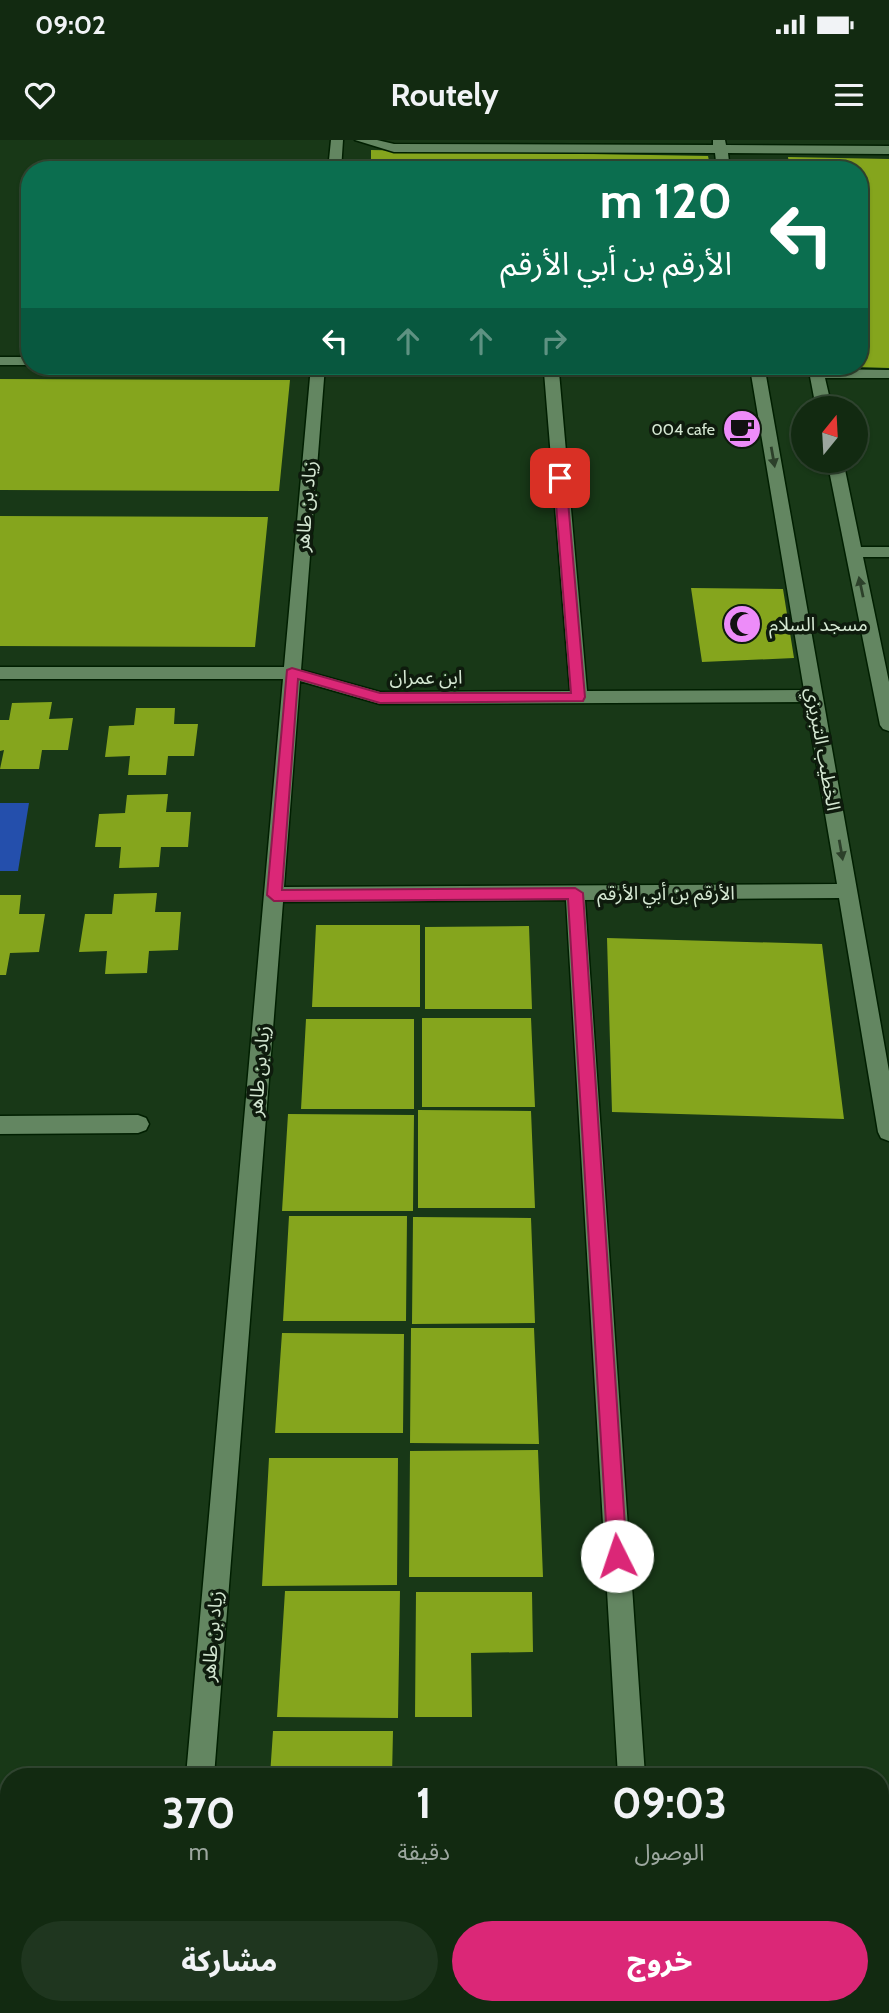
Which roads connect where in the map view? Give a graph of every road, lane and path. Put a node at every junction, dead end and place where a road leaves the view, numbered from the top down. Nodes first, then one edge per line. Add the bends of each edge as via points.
1 (337, 140) edge
2 (360, 140) edge
3 (720, 145) edge
4 (889, 150) edge
5 (771, 151) edge
6 (335, 161) edge
7 (0, 361) edge
8 (21, 361) edge
9 (868, 373) edge
10 (889, 374) edge
11 (317, 375) edge
12 (552, 375) edge
13 (759, 375) edge
14 (817, 375) edge
15 (821, 396) edge
16 (838, 473) edge
17 (853, 552) junction
18 (889, 552) edge
19 (0, 673) edge
20 (292, 673) junction
21 (814, 696) junction
22 (579, 697) junction
23 (889, 725) edge
24 (848, 891) junction
25 (575, 893) junction
26 (274, 895) junction
27 (138, 1124) dead end
28 (0, 1125) edge
29 (889, 1132) edge
30 (201, 1768) edge
31 (631, 1768) edge

1 - 6 street
2 - 3 street via 394,149
3 - 5 street
4 - 5 street
7 - 8 street
9 - 10 street
11 - 20 street, زياد بن طاهر
12 - 22 street
13 -> 21 street, الخطيب التبريزي
14 - 15 street
16 - 17 street
17 - 18 street
23 -> 17 street
19 - 20 street, ابن عمران
20 - 22 street, ابن عمران via 380,698
20 - 26 street, زياد بن طاهر
21 - 22 street, ابن عمران
21 -> 24 street, الخطيب التبريزي
24 - 25 street, الأرقم بن أبي الأرقم
24 - 29 street, الخطيب التبريزي
25 - 26 street, الأرقم بن أبي الأرقم
25 - 31 street
26 - 30 street, زياد بن طاهر
27 - 28 street

